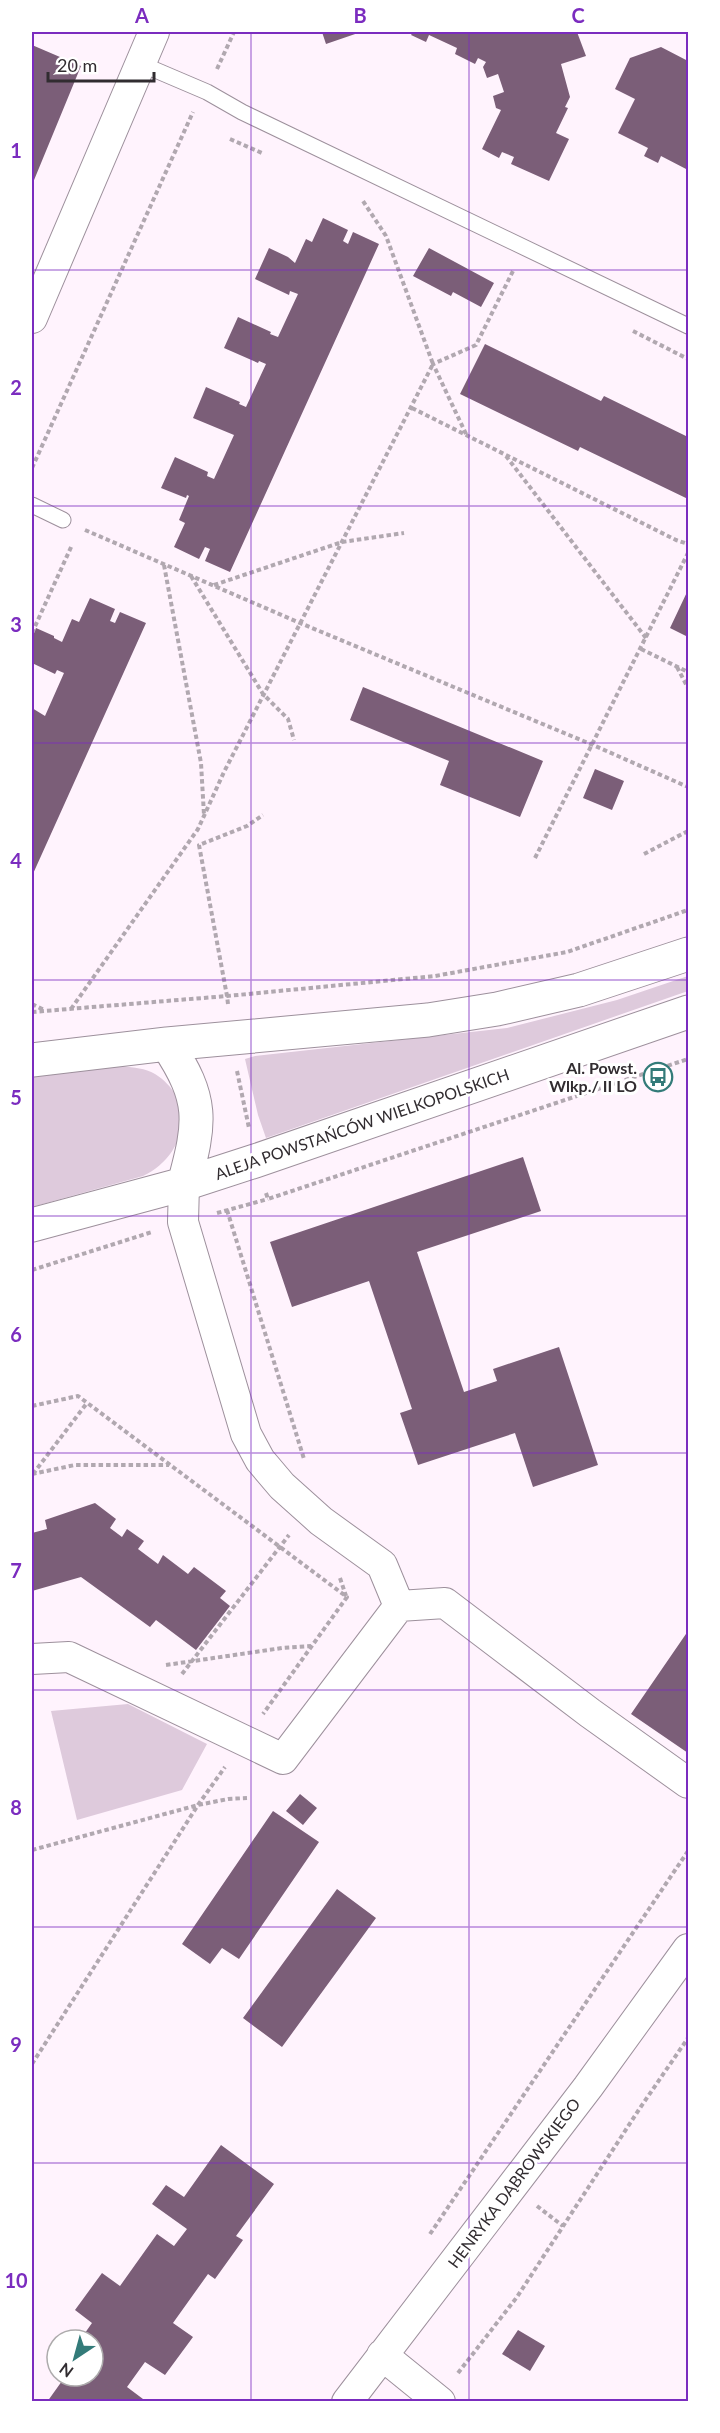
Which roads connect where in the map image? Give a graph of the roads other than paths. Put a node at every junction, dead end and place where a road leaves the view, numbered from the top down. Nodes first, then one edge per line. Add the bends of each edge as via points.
1 (154, 32) edge
2 (140, 63) junction
3 (32, 318) edge
4 (688, 326) edge
5 (32, 505) edge
6 (63, 520) road end
7 (688, 954) edge
8 (688, 1012) edge
9 (167, 1044) junction
10 (32, 1060) edge
11 (184, 1184) junction
12 (32, 1226) edge
13 (399, 1606) junction
14 (32, 1659) edge
15 (688, 1783) edge
16 (688, 1949) edge
17 (382, 2355) junction
18 (448, 2389) edge
19 (347, 2402) edge

1 - 2 street
2 - 3 street
2 - 4 lane
5 - 6 lane
7 - 9 main road via 579,990 497,1009 428,1020
8 - 11 main road, ALEJA POWSTAŃCÓW WIELKOPOLSKICH via 390,1117
9 - 10 main road
9 - 11 main road via 185,1071 197,1104 195,1142
11 - 12 main road, ALEJA POWSTAŃCÓW WIELKOPOLSKICH
11 - 13 street via 183,1222 246,1434 260,1460 282,1486 321,1521 382,1565
13 - 14 street via 283,1759 69,1657
13 - 15 street via 445,1603
16 - 17 street, HENRYKA DĄBROWSKIEGO via 616,2050
17 - 18 street
17 - 19 street, HENRYKA DĄBROWSKIEGO

